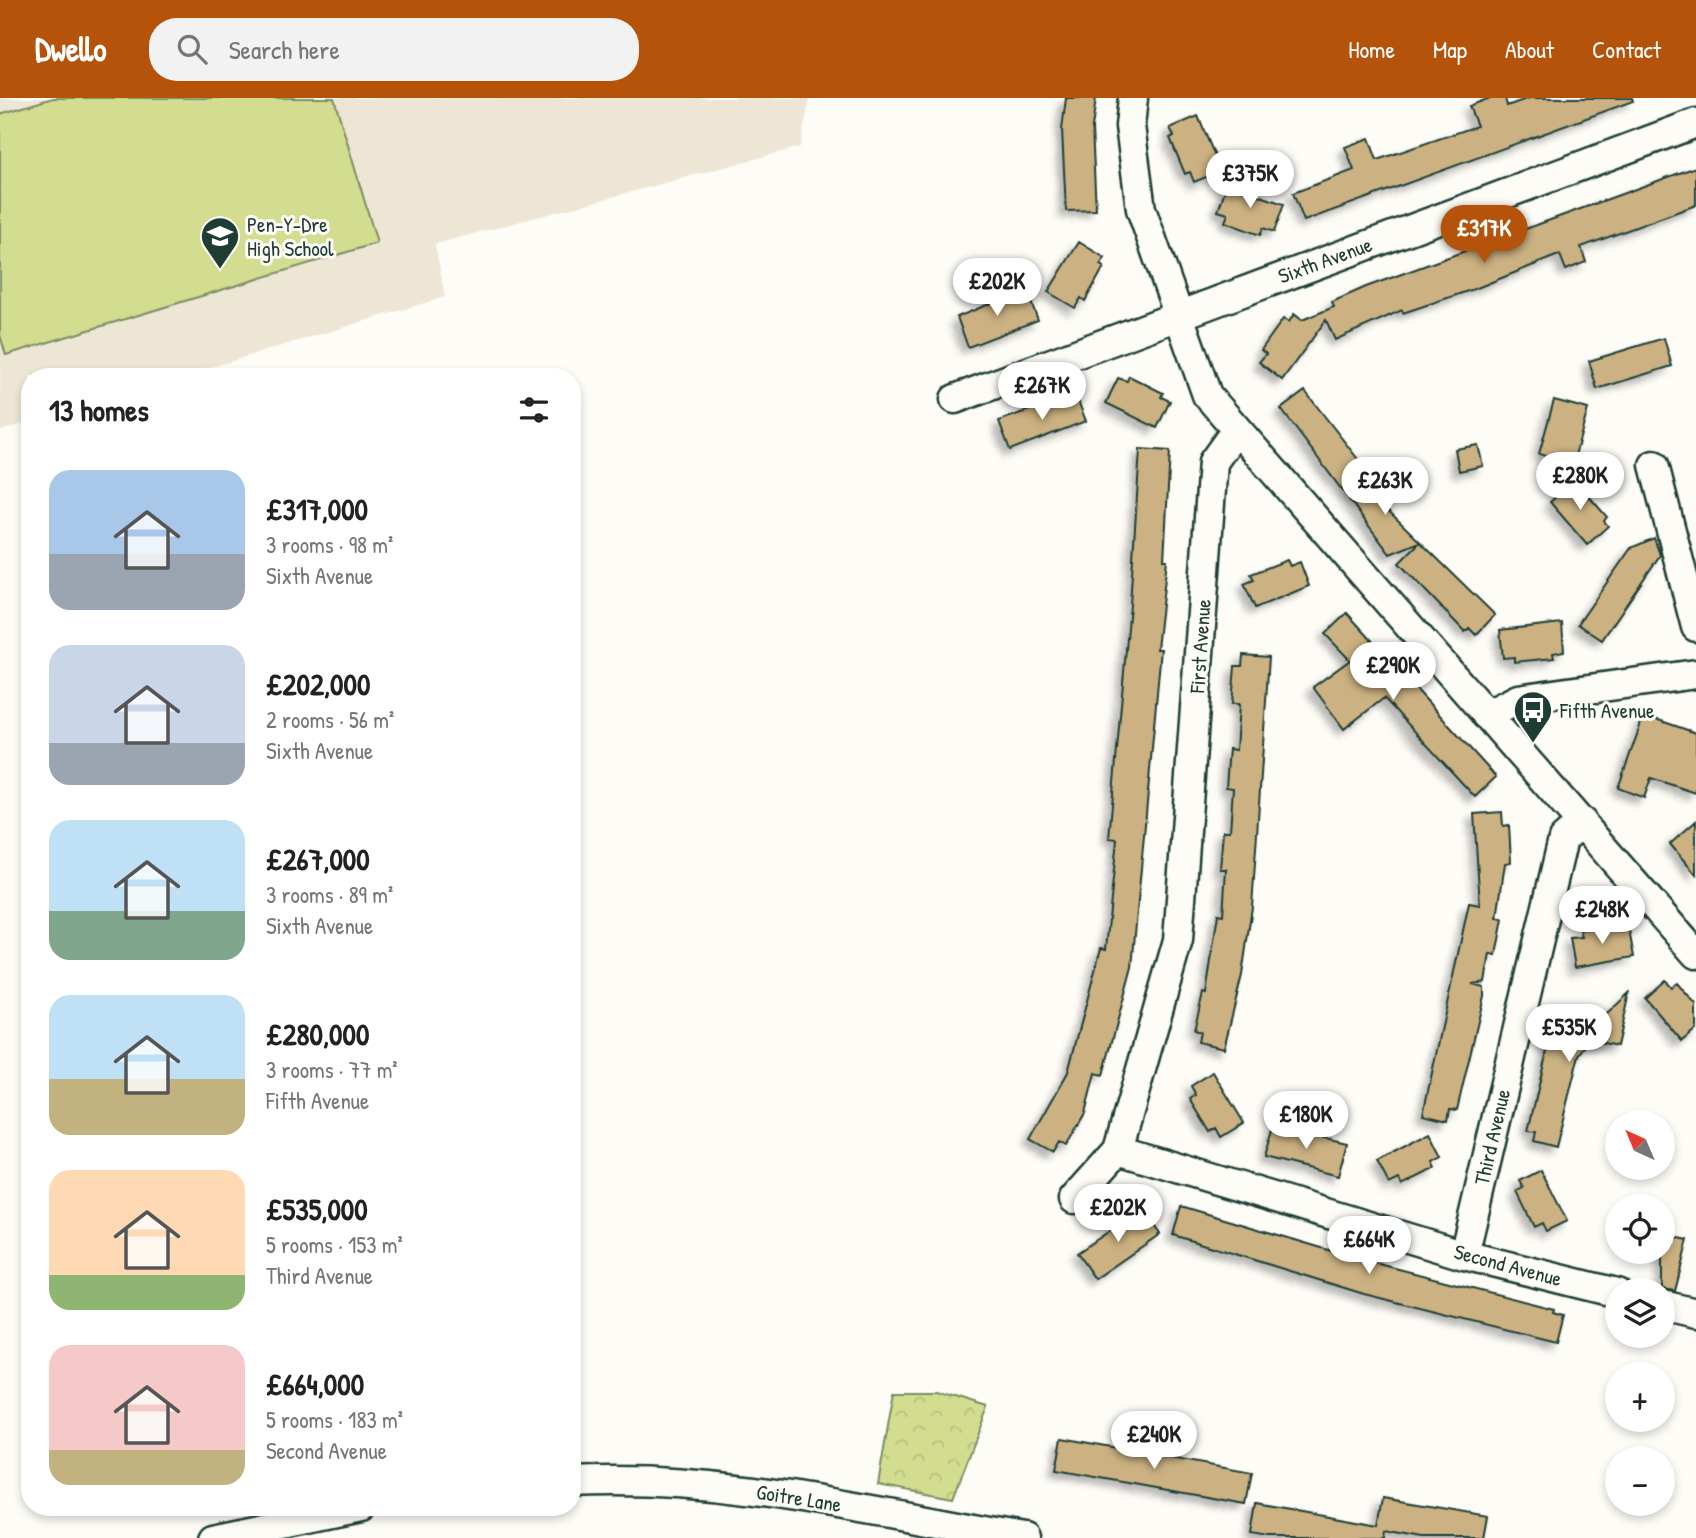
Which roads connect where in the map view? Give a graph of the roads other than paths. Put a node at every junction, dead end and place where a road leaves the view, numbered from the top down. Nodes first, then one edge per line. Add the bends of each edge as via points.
1 (1133, 98) edge
2 (1696, 123) edge
3 (1177, 315) junction
4 (955, 399) dead end
5 (1236, 430) junction
6 (1654, 465) dead end
7 (1696, 627) edge
8 (1696, 674) edge
9 (1486, 716) junction
10 (1582, 822) junction
11 (1696, 954) edge
12 (1118, 1150) junction
13 (1074, 1199) dead end
14 (1464, 1255) junction
15 (1605, 1290) edge
16 (1675, 1308) edge
17 (1696, 1313) edge
18 (581, 1482) edge
19 (344, 1519) edge
20 (911, 1528) edge
21 (213, 1538) edge
22 (1023, 1538) edge

1 - 3 street via 1130,126 1141,209
2 - 3 street, Sixth Avenue
3 - 4 street, Sixth Avenue
3 - 5 street via 1207,395
5 - 9 street
5 - 12 street, First Avenue via 1213,462 1178,940
6 - 7 street
8 - 9 street via 1518,699
9 - 10 street
10 - 11 street
10 - 14 street, Third Avenue via 1563,839
12 - 13 street, First Avenue
12 - 14 street, Second Avenue
14 - 15 street, Second Avenue
16 - 17 street
18 - 20 street, Goitre Lane via 691,1483 778,1492
19 - 21 street
20 - 22 street, Goitre Lane

